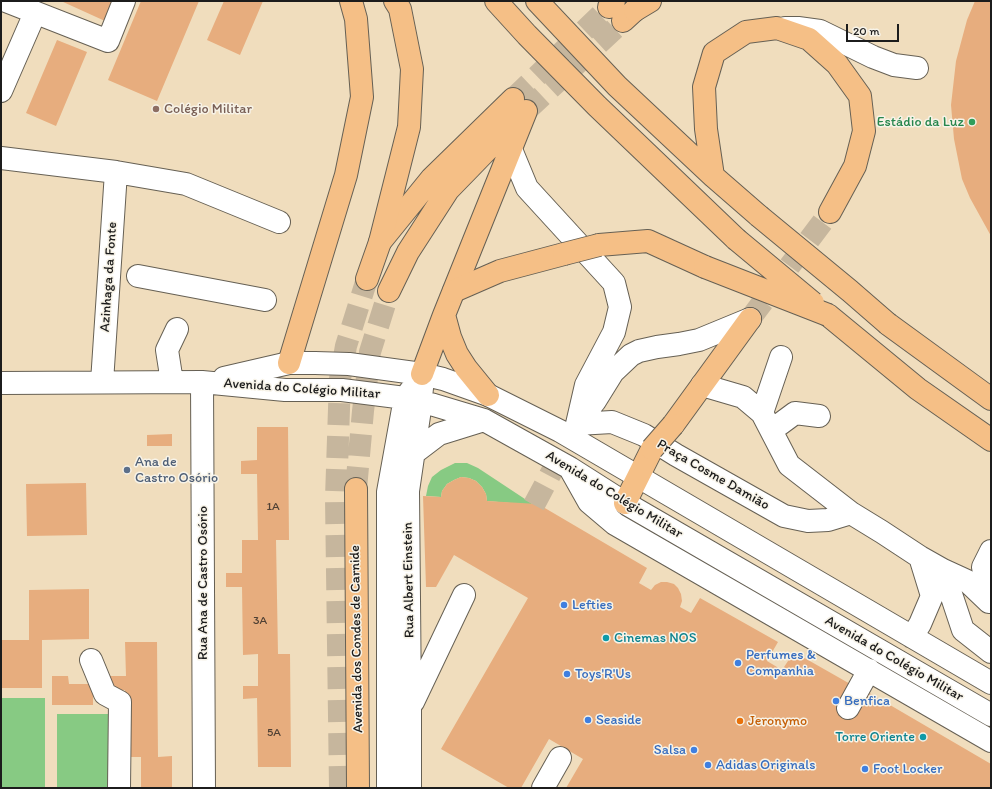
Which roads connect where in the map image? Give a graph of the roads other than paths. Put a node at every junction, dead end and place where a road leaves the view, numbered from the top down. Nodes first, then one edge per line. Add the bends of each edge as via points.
1 (6, 1) edge
2 (124, 1) edge
3 (351, 1) edge
4 (395, 1) edge
5 (496, 1) edge
6 (537, 1) edge
7 (548, 1) edge
8 (35, 13) junction
9 (556, 22) junction
10 (777, 28) junction
11 (917, 68) dead end
12 (1, 91) edge
13 (519, 105) junction
14 (510, 147) junction
15 (1, 158) edge
16 (116, 172) junction
17 (713, 176) junction
18 (830, 212) tunnel mouth
19 (279, 222) dead end
20 (380, 242) junction
21 (138, 276) dead end
22 (367, 279) tunnel mouth
23 (390, 291) tunnel mouth
24 (454, 291) junction
25 (265, 300) dead end
26 (444, 315) junction
27 (828, 315) junction
28 (750, 319) joint
29 (177, 329) dead end
30 (781, 357) dead end
31 (289, 363) junction
32 (422, 374) junction
33 (102, 382) junction
34 (172, 382) junction
35 (202, 382) junction
36 (1, 383) edge
37 (702, 385) junction
38 (488, 395) junction
39 (991, 399) edge
40 (413, 400) junction
41 (819, 416) dead end
42 (484, 420) junction
43 (767, 421) junction
44 (577, 424) junction
45 (991, 440) edge
46 (414, 453) junction
47 (570, 468) junction
48 (638, 477) junction
49 (356, 489) tunnel mouth
50 (625, 503) junction
51 (851, 513) junction
52 (991, 551) edge
53 (920, 557) junction
54 (943, 570) junction
55 (464, 595) dead end
56 (912, 636) junction
57 (991, 652) edge
58 (91, 660) dead end
59 (869, 670) junction
60 (991, 683) edge
61 (410, 707) junction
62 (848, 708) dead end
63 (991, 715) edge
64 (991, 741) edge
65 (560, 758) dead end
66 (204, 786) edge
67 (119, 788) edge
68 (358, 788) edge
69 (388, 788) edge
70 (410, 788) edge
71 (543, 788) edge

1 - 8 street
2 - 8 street via 108,41
3 - 31 main road via 356,19 362,97 346,175
4 - 20 main road via 400,9 412,69 409,127
5 - 27 main road, bridge via 597,106 736,239
6 - 9 main road
7 - 9 main road
8 - 12 street
9 - 17 main road via 618,86
10 - 11 street via 820,31 873,57 894,65
10 - 17 main road via 746,32 714,53 704,87 706,129
10 - 18 main road via 809,39 837,64 860,96 864,131 855,166
13 - 14 main road
13 - 20 main road via 432,178
13 - 23 main road via 493,143 448,190 408,252
14 - 24 main road
14 - 44 street via 527,188 614,283 620,307 614,332 586,385
15 - 16 street
16 - 19 street via 186,184
16 - 33 street, Azinhaga da Fonte
17 - 39 main road, bridge via 888,324
20 - 22 main road
21 - 25 street
24 - 26 main road
24 - 27 main road, bridge via 500,271 564,254 599,245 648,241 705,267
26 - 32 main road
26 - 38 main road via 458,354
27 - 45 main road via 918,389
28 - 37 main road
28 - 44 street via 699,340 657,347 631,355 613,372
29 - 34 street via 168,350
30 - 43 street
31 - 32 street, Avenida do Colégio Militar via 349,364
31 - 35 street, Avenida do Colégio Militar
32 - 38 street, Avenida do Colégio Militar
32 - 40 street, Rua Albert Einstein
33 - 34 street, Avenida do Colégio Militar
33 - 36 street, Avenida do Colégio Militar
34 - 35 street, Avenida do Colégio Militar
35 - 40 street, Avenida do Colégio Militar via 285,390 342,390
35 - 66 street, Rua Ana de Castro Osório
37 - 43 street via 743,397
37 - 48 main road, bridge via 652,449
38 - 48 street, Avenida do Colégio Militar via 560,431
40 - 42 street, Avenida do Colégio Militar
40 - 46 street, Rua Albert Einstein
40 - 69 street via 388,492
41 - 43 street via 795,413
42 - 46 street via 439,434
42 - 47 street, Avenida do Colégio Militar
43 - 51 street via 789,465
44 - 51 street, Praça Cosme Damião via 612,422 644,435 784,516 808,521 828,520
46 - 61 street, Rua Albert Einstein via 408,491
47 - 50 street, Avenida do Colégio Militar
47 - 59 street via 589,502 615,524
48 - 50 main road
48 - 56 street, Avenida do Colégio Militar
49 - 68 main road, Avenida dos Condes de Carnide
50 - 63 street, Avenida do Colégio Militar
51 - 53 street
52 - 54 street via 983,567 989,602 967,581
53 - 54 street
53 - 56 street via 932,596
54 - 57 street via 963,630
55 - 61 street
56 - 60 street, Avenida do Colégio Militar
58 - 67 street via 105,694 120,702
59 - 62 street
59 - 64 street
61 - 70 street, Rua Albert Einstein
65 - 71 street

